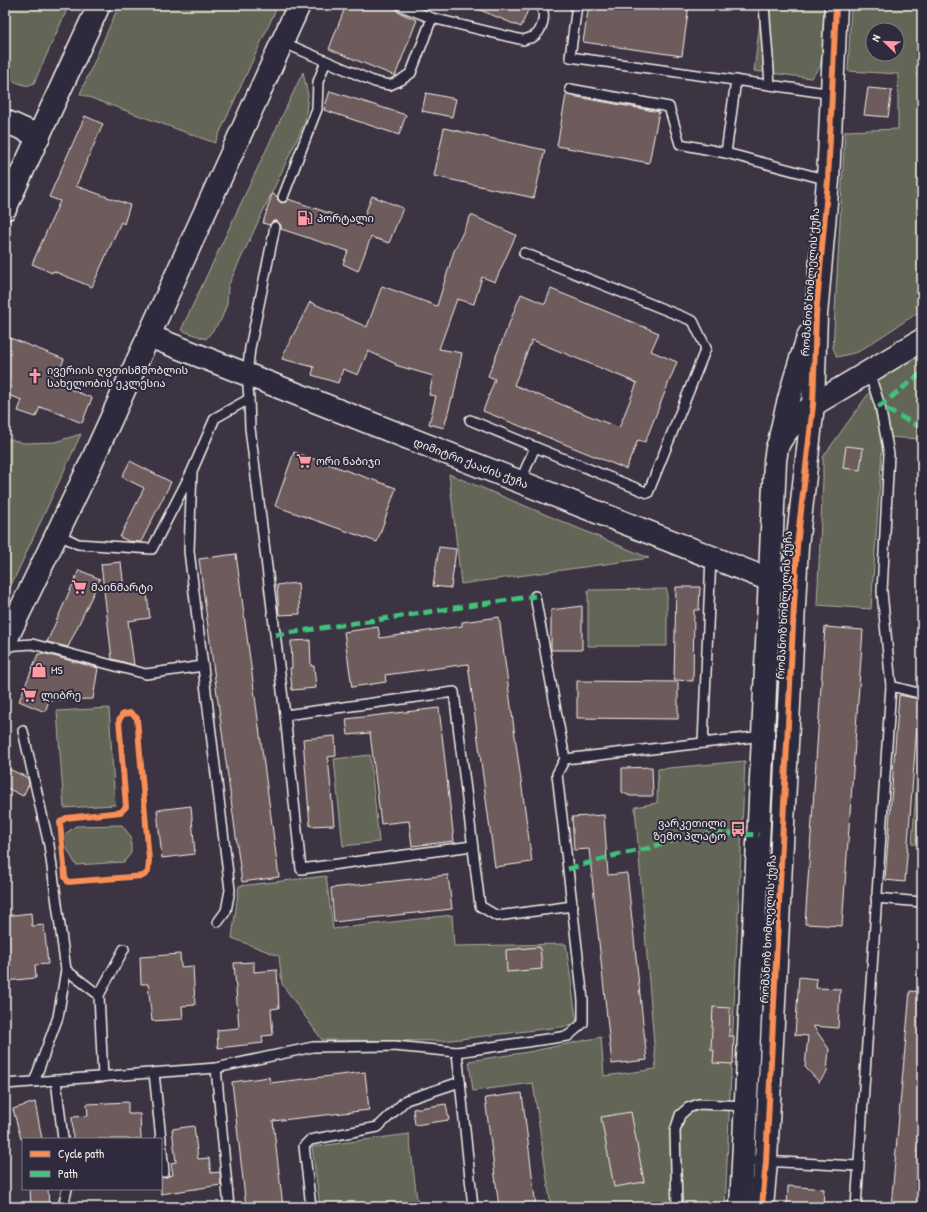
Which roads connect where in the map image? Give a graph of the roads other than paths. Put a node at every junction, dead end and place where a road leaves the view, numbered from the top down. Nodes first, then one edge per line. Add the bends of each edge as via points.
1 (99, 5) edge
2 (299, 5) edge
3 (541, 5) edge
4 (577, 5) edge
5 (764, 5) edge
6 (836, 5) edge
7 (401, 6) edge
8 (432, 18) junction
9 (282, 42) junction
10 (326, 61) junction
11 (736, 80) junction
12 (770, 85) junction
13 (570, 89) dead end
14 (833, 94) junction
15 (5, 122) edge
16 (39, 136) junction
17 (726, 153) junction
18 (828, 180) junction
19 (283, 198) dead end
20 (5, 209) edge
21 (275, 227) dead end
22 (524, 253) dead end
23 (816, 315) junction
24 (148, 336) junction
25 (922, 340) edge
26 (796, 371) junction
27 (869, 372) junction
28 (247, 375) junction
29 (249, 399) junction
30 (813, 405) junction
31 (470, 420) dead end
32 (778, 445) junction
33 (534, 447) junction
34 (192, 470) junction
35 (520, 482) junction
36 (57, 534) junction
37 (711, 557) junction
38 (770, 580) junction
39 (795, 582) junction
40 (536, 596) dead end
41 (5, 642) edge
42 (5, 646) edge
43 (203, 666) junction
44 (891, 686) junction
45 (922, 694) edge
46 (285, 715) junction
47 (23, 731) dead end
48 (763, 736) junction
49 (703, 743) junction
50 (565, 759) junction
51 (472, 846) junction
52 (876, 898) junction
53 (922, 902) edge
54 (573, 906) junction
55 (218, 922) dead end
56 (124, 949) dead end
57 (66, 970) junction
58 (99, 994) junction
59 (456, 1052) junction
60 (216, 1068) junction
61 (154, 1073) junction
62 (103, 1077) junction
63 (56, 1080) junction
64 (34, 1082) junction
65 (460, 1082) junction
66 (5, 1084) edge
67 (746, 1106) junction
68 (63, 1138) edge
69 (161, 1138) edge
70 (162, 1152) edge
71 (743, 1160) junction
72 (766, 1161) junction
73 (858, 1166) junction
74 (162, 1172) edge
75 (67, 1190) edge
76 (63, 1207) edge
77 (229, 1207) edge
78 (312, 1207) edge
79 (473, 1207) edge
80 (677, 1207) edge
81 (741, 1207) edge
82 (762, 1207) edge
83 (856, 1207) edge

1 - 16 street
2 - 9 street
3 - 8 lane via 544,10 543,23 534,36 523,40
4 - 11 lane via 570,57
5 - 12 lane
6 - 14 street, რომანოზ ხომლელის ქუჩა
7 - 8 lane
8 - 10 lane via 411,74 390,85 375,82
9 - 10 lane
9 - 24 street
10 - 19 lane via 318,82 317,108
11 - 12 lane
11 - 17 lane
12 - 14 lane
13 - 17 lane via 669,107 680,144
14 - 18 street, რომანოზ ხომლელის ქუჩა
15 - 16 street
16 - 20 street
17 - 18 lane
18 - 23 street, რომანოზ ხომლელის ქუჩა
21 - 28 lane via 250,348
22 - 33 lane via 693,321 706,348 648,493
23 - 26 street, რომანოზ ხომლელის ქუჩა
23 - 30 street, რომანოზ ხომლელის ქუჩა
24 - 28 street, დიმიტრი ქააძის ქუჩა
24 - 36 street
25 - 27 street
26 - 30 street via 803,392
26 - 32 street, რომანოზ ხომლელის ქუჩა
27 - 30 street
27 - 44 lane via 880,406 889,454 882,592
28 - 29 lane
28 - 35 street, დიმიტრი ქააძის ქუჩა
29 - 34 lane via 215,418
29 - 46 lane via 250,428
30 - 32 street, რომანოზ ხომლელის ქუჩა via 800,416
30 - 39 street, რომანოზ ხომლელის ქუჩა
31 - 33 lane
32 - 38 street, რომანოზ ხომლელის ქუჩა via 775,461
33 - 35 lane
34 - 36 lane via 152,549 78,544
34 - 43 lane via 190,551
35 - 37 street, დიმიტრი ქააძის ქუჩა
36 - 41 street
37 - 38 street, დიმიტრი ქააძის ქუჩა
37 - 49 lane
38 - 39 street, დიმიტრი ქააძის ქუჩა
38 - 48 street, რომანოზ ხომლელის ქუჩა
39 - 72 street, რომანოზ ხომლელის ქუჩა
40 - 50 lane
42 - 43 lane via 32,644 146,674
43 - 55 lane via 230,890 226,911
44 - 45 lane
44 - 52 lane
46 - 51 lane via 454,692
46 - 51 lane via 301,869
47 - 57 lane via 49,845
48 - 49 lane
48 - 67 street, რომანოზ ხომლელის ქუჩა
49 - 50 lane
50 - 54 lane via 557,774
51 - 54 lane via 480,906 497,916
52 - 53 lane
52 - 73 lane
54 - 59 lane via 584,1000 583,1022 568,1036
56 - 58 lane
57 - 58 lane
57 - 64 lane via 58,1017
58 - 62 lane
59 - 60 lane via 394,1046 313,1047
59 - 65 lane
60 - 61 lane
60 - 77 lane
61 - 62 lane
61 - 69 lane
62 - 63 lane
63 - 64 lane
63 - 68 lane
64 - 66 lane
65 - 78 lane via 406,1100 378,1126 310,1140 304,1146
65 - 79 lane
67 - 71 street, რომანოზ ხომლელის ქუჩა
67 - 80 lane via 699,1104 688,1108 680,1115 675,1131
70 - 74 lane
71 - 72 lane
71 - 81 street, რომანოზ ხომლელის ქუჩა
72 - 73 lane
72 - 82 street, რომანოზ ხომლელის ქუჩა
73 - 83 lane
75 - 76 lane

